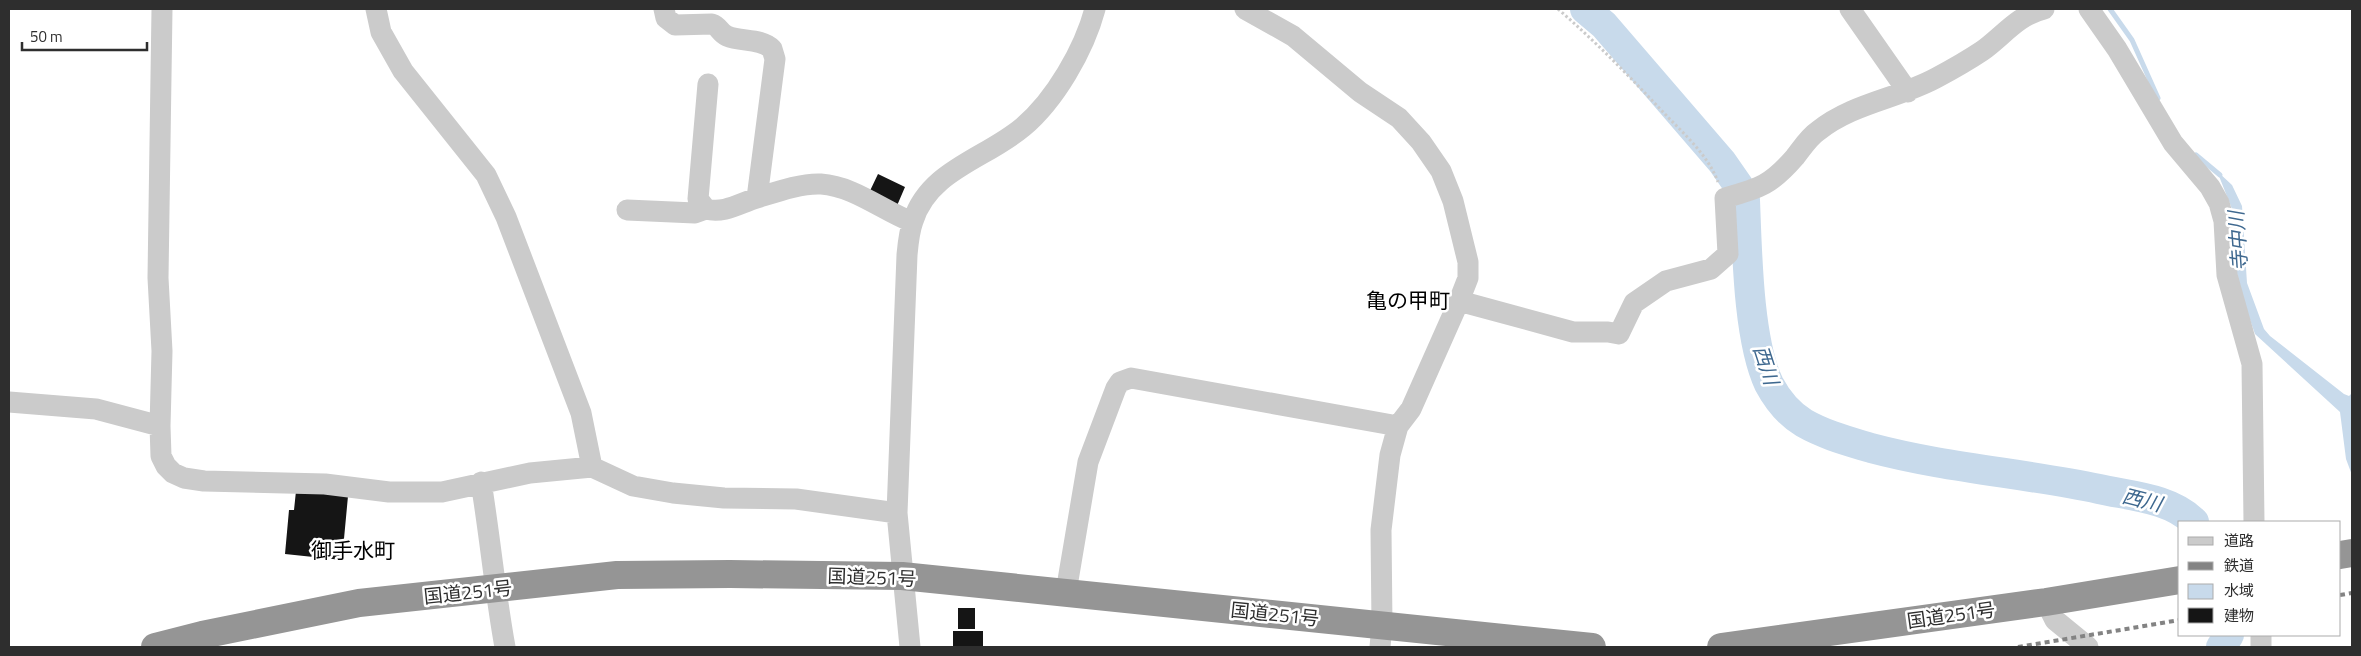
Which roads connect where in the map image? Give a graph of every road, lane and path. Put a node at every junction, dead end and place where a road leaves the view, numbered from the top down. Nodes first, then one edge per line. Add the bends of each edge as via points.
1 (162, 9) edge
2 (376, 9) edge
3 (664, 9) edge
4 (1095, 9) edge
5 (1245, 9) edge
6 (1558, 9) edge
7 (1850, 9) edge
8 (2044, 9) edge
9 (2089, 9) edge
10 (1270, 15) edge
11 (708, 84) dead end
12 (1908, 92) junction
13 (1727, 197) junction
14 (757, 198) junction
15 (706, 209) junction
16 (627, 210) dead end
17 (912, 222) junction
18 (1459, 301) junction
19 (9, 402) edge
20 (160, 426) junction
21 (1398, 426) junction
22 (592, 467) junction
23 (480, 482) junction
24 (897, 513) junction
25 (2254, 521) edge
26 (902, 576) junction
27 (2178, 580) edge
28 (494, 589) junction
29 (1066, 592) junction
30 (2046, 602) junction
31 (1381, 636) edge
32 (154, 647) edge
33 (505, 647) edge
34 (910, 647) edge
35 (1592, 647) edge
36 (1721, 647) edge
37 (2088, 647) edge

1 - 20 street via 158,278 162,352
2 - 22 street via 381,32 402,71 486,175 506,217 582,413
3 - 14 street via 666,18 675,25 712,24 727,36 764,43 772,49 775,60
4 - 17 street via 1078,54 1044,106 1023,127 935,185 923,199
5 - 10 street
6 - 13 path via 1604,49 1687,138 1715,173
7 - 12 street
8 - 12 street via 2026,15 1983,50
9 - 25 street via 2173,143 2210,187 2219,203 2224,221 2228,275 2252,364
10 - 18 street via 1360,92 1399,118 1421,142 1441,172 1453,202 1468,262 1468,278
11 - 15 street via 698,199
12 - 13 street via 1855,108 1817,131 1775,179 1758,189
13 - 18 street via 1728,254 1711,268 1666,281 1634,303 1619,334 1573,332
14 - 15 street via 722,211
14 - 17 street via 821,184 849,191
15 - 16 street via 696,213
17 - 24 street via 906,255
18 - 21 street via 1411,409
19 - 20 street via 96,410
20 - 23 street via 161,456 169,469 184,478 325,484 389,492 442,492
21 - 29 street via 1124,379 1116,388 1088,462
21 - 31 street via 1390,455 1381,530
22 - 23 street
22 - 24 street via 632,486 673,493 724,498 796,499
23 - 28 street
24 - 26 street
26 - 28 highway, 国道251号 via 617,574
26 - 29 highway, 国道251号
26 - 34 street
27 - 30 highway, 国道251号
28 - 32 highway, 国道251号 via 359,603
28 - 33 street
29 - 31 highway, 国道251号
30 - 36 highway, 国道251号
30 - 37 street via 2055,620
31 - 35 highway, 国道251号

